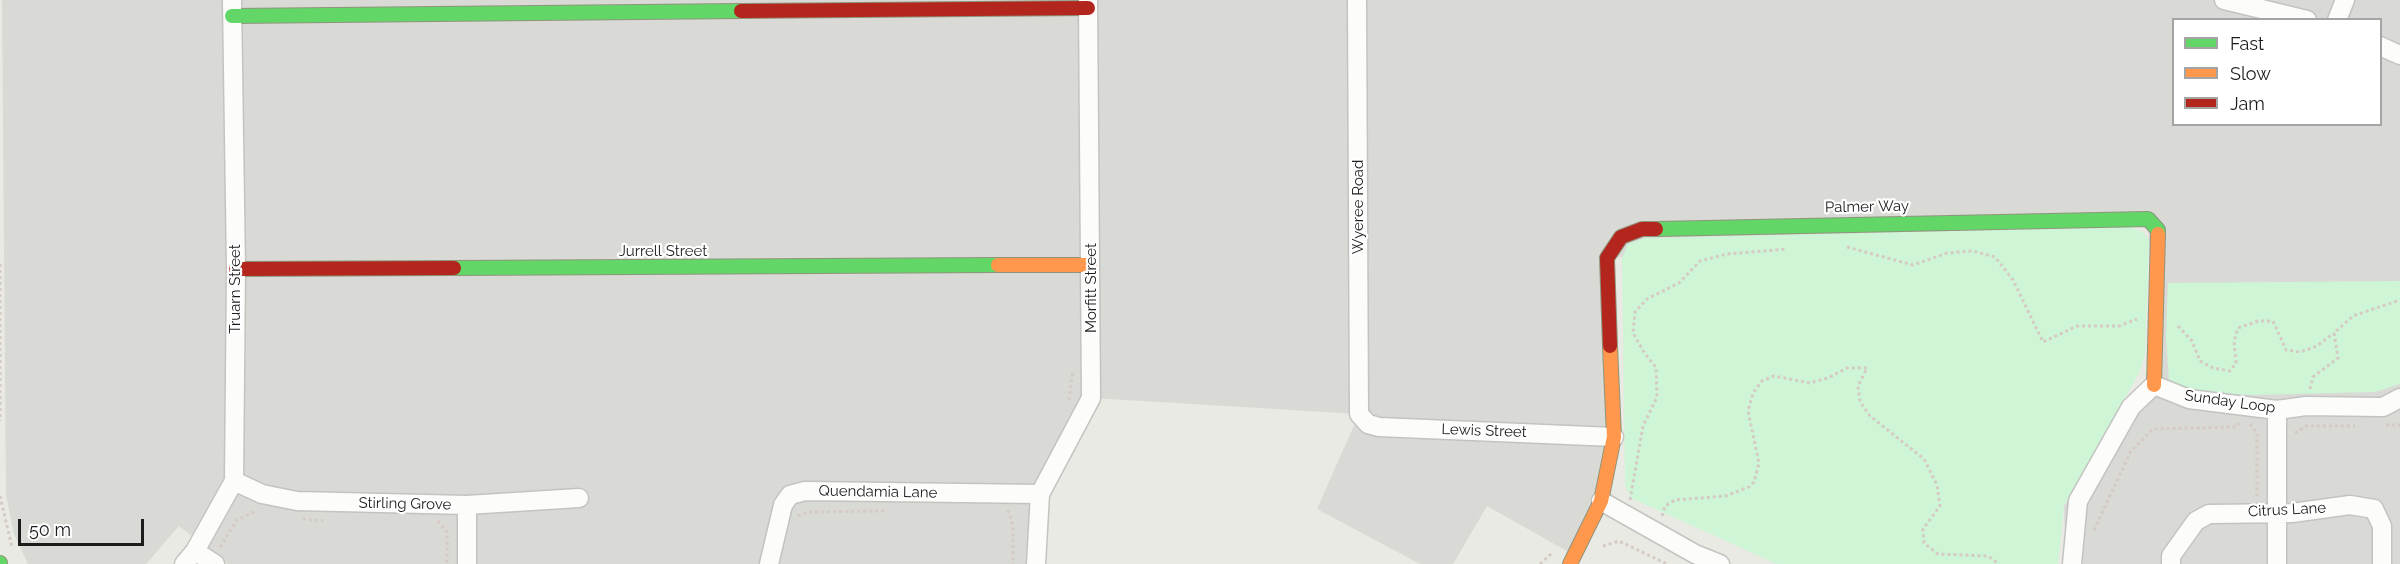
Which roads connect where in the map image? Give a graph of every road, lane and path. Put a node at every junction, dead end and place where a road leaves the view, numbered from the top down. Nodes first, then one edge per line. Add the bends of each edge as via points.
1 (1357, 0) edge
2 (2224, 0) edge
3 (2344, 0) edge
4 (1088, 4) edge
5 (232, 8) edge
6 (2299, 18) edge
7 (2338, 18) edge
8 (2382, 47) edge
9 (2400, 55) edge
10 (1836, 247) dead end
11 (1793, 248) dead end
12 (0, 264) edge
13 (1090, 266) junction
14 (236, 269) junction
15 (2400, 300) edge
16 (2156, 317) junction
17 (2334, 333) junction
18 (2154, 385) junction
19 (2400, 398) edge
20 (2306, 406) junction
21 (2277, 410) junction
22 (1359, 414) joint
23 (0, 421) edge
24 (2377, 425) dead end
25 (2400, 425) edge
26 (2306, 426) junction
27 (2365, 426) dead end
28 (2290, 435) dead end
29 (1614, 436) junction
30 (234, 481) junction
31 (1040, 494) junction
32 (0, 496) edge
33 (579, 498) dead end
34 (1600, 501) junction
35 (1630, 504) dead end
36 (466, 505) junction
37 (258, 510) dead end
38 (887, 511) dead end
39 (997, 511) dead end
40 (1008, 511) dead end
41 (2257, 512) junction
42 (2276, 513) junction
43 (298, 518) dead end
44 (794, 518) dead end
45 (1660, 520) dead end
46 (332, 521) dead end
47 (426, 521) dead end
48 (2093, 531) dead end
49 (1594, 549) dead end
50 (13, 552) dead end
51 (189, 558) edge
52 (213, 563) edge
53 (447, 564) edge
54 (467, 564) edge
55 (769, 564) edge
56 (1036, 564) edge
57 (1570, 564) edge
58 (1667, 564) edge
59 (1720, 564) edge
60 (1999, 564) edge
61 (2072, 564) edge
62 (2171, 564) edge
63 (2277, 564) edge
64 (2382, 564) edge

1 - 22 street, Wyeree Road
2 - 6 street
3 - 7 street
4 - 5 street
4 - 13 street, Morfitt Street
5 - 14 street, Truarn Street
8 - 9 street
10 - 16 path via 1913,265 1947,253 1973,251 1995,257 2013,280 2043,342 2077,326 2119,326 2135,319
11 - 35 path via 1727,254 1700,261 1679,283 1647,299 1635,312 1633,333 1656,367 1657,397 1643,426
12 - 23 path
13 - 14 street, Jurrell Street
13 - 31 street, Morfitt Street via 1091,398
14 - 30 street, Truarn Street
15 - 17 path via 2353,316
16 - 17 path via 2169,316 2192,341 2200,361 2230,371 2235,363 2238,328 2273,321 2286,350 2300,352 2317,346
16 - 18 street, Palmer Way
16 - 29 street, Palmer Way via 2158,230 2148,219 1642,229 1621,237 1607,258
17 - 20 path via 2338,358 2313,377
18 - 21 street, Sunday Loop via 2189,399
18 - 61 street via 2131,407 2078,501
19 - 20 street, Sunday Loop via 2383,407
20 - 21 street, Sunday Loop
20 - 26 path
21 - 42 street
22 - 29 street, Lewis Street via 1368,424 1379,427
24 - 25 path
26 - 27 path
26 - 28 path
29 - 34 street, Palmer Way
30 - 36 street, Stirling Grove via 262,494 297,501
30 - 51 street, Truarn Street
31 - 55 street, Quendamia Lane via 797,493 790,495 783,505
31 - 56 street, Morfitt Street
32 - 50 path
33 - 36 street, Stirling Grove
34 - 57 street, Palmer Way
34 - 59 street
36 - 54 street
37 - 52 path via 237,520
38 - 44 path via 807,512
39 - 40 path
41 - 42 street, Citrus Lane
41 - 48 path via 2257,433 2249,423 2241,421 2236,427 2153,429 2132,451
41 - 62 street, Citrus Lane via 2209,514 2196,522 2171,556
42 - 63 street
42 - 64 street, Citrus Lane via 2350,505 2374,509 2382,526
43 - 46 path
45 - 60 path via 1665,506 1675,500 1725,496 1755,482 1759,463 1748,411 1753,393 1762,381 1774,376 1810,383 1847,368 1867,368 1858,386 1860,402 1870,416 1924,459 1937,485 1940,506 1926,522 1924,543 1938,554 1988,556
47 - 53 path via 438,521 447,532
49 - 58 path via 1619,541
51 - 52 street

